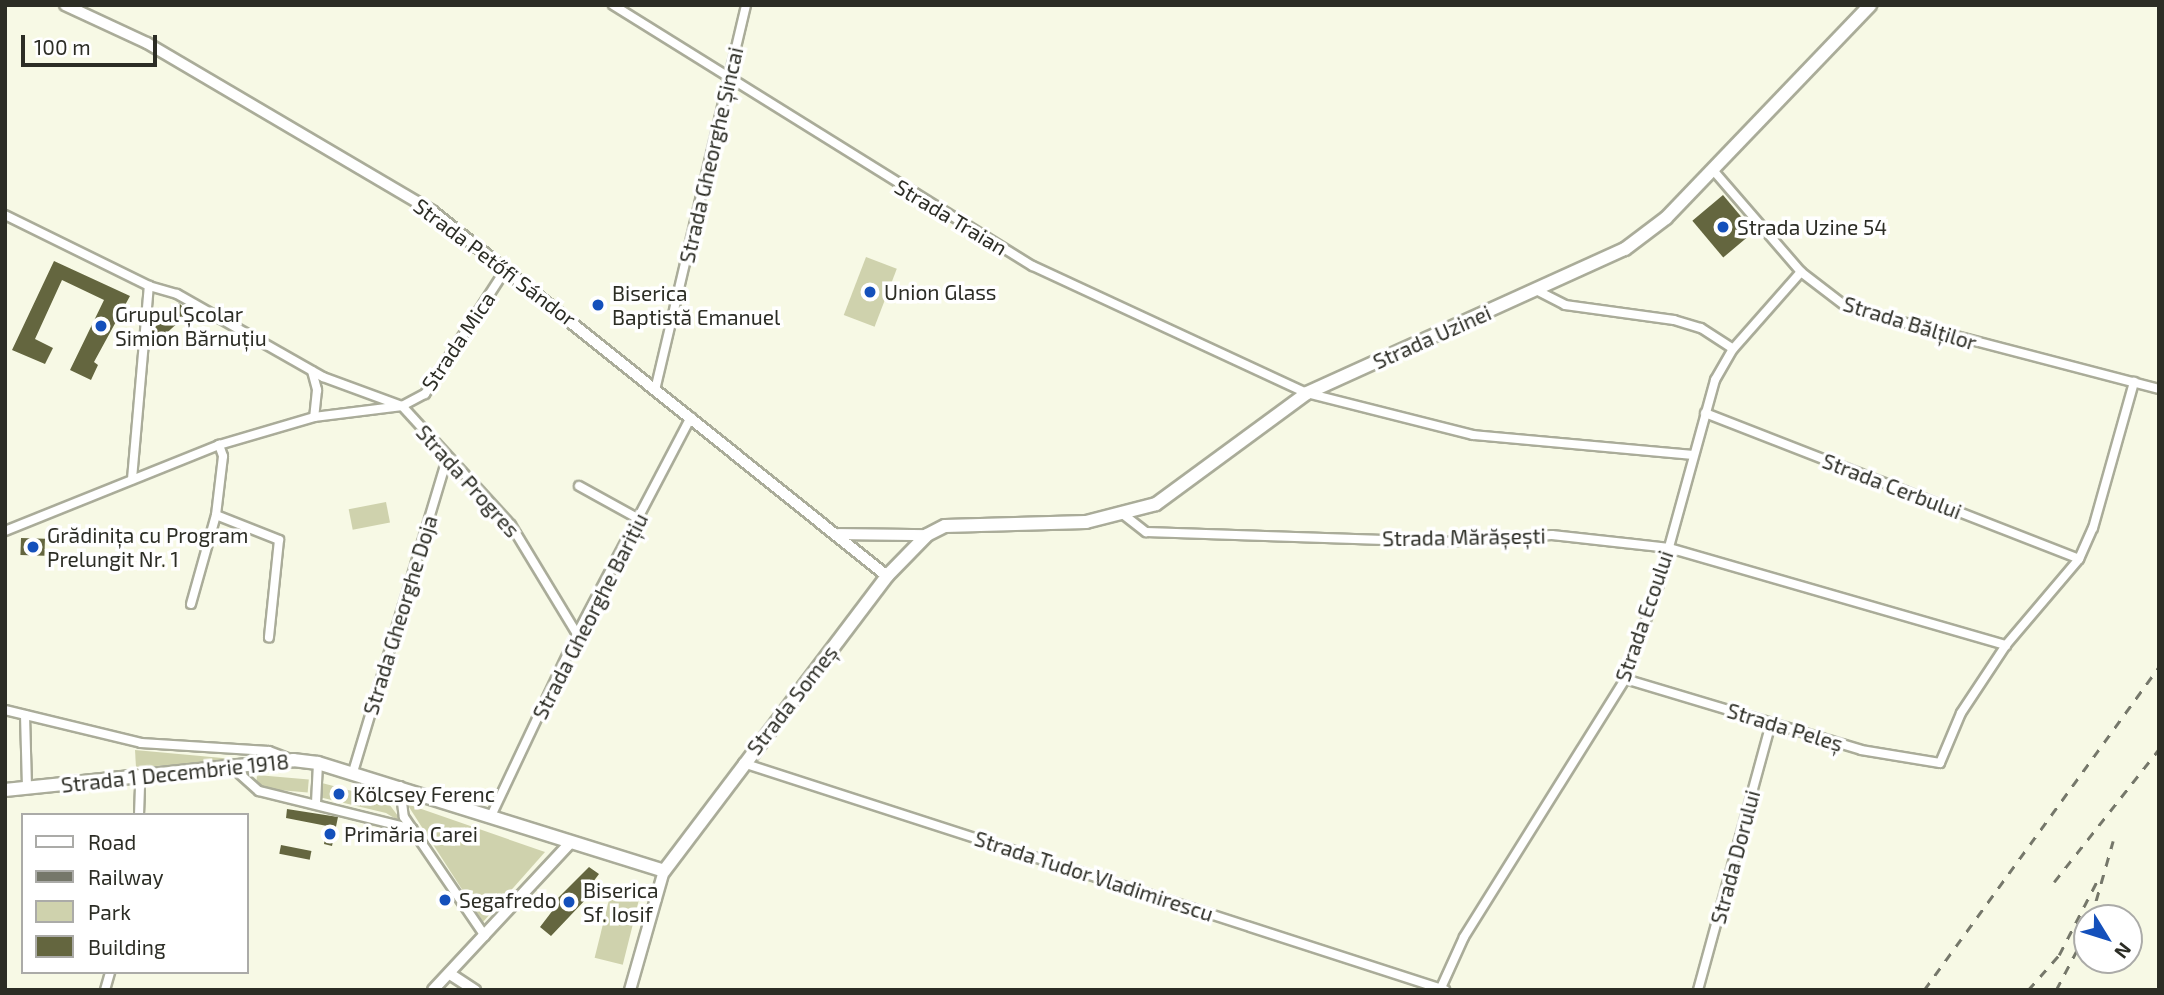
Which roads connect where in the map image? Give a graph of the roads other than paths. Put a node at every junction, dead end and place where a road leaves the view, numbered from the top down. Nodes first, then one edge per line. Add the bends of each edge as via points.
1 (65, 5) edge
2 (613, 5) edge
3 (746, 5) edge
4 (1870, 5) edge
5 (730, 80) junction
6 (1713, 170) junction
7 (5, 215) edge
8 (506, 269) junction
9 (1801, 272) junction
10 (149, 286) junction
11 (1538, 290) junction
12 (1733, 349) junction
13 (312, 371) junction
14 (2134, 382) junction
15 (656, 386) junction
16 (2159, 388) edge
17 (1307, 393) junction
18 (402, 406) junction
19 (1705, 413) junction
20 (314, 417) junction
21 (691, 417) junction
22 (219, 445) junction
23 (1692, 455) junction
24 (447, 458) junction
25 (132, 479) junction
26 (579, 486) dead end
27 (216, 514) junction
28 (1124, 515) junction
29 (639, 519) junction
30 (5, 531) edge
31 (839, 534) junction
32 (927, 535) junction
33 (1669, 548) junction
34 (2079, 559) junction
35 (887, 576) junction
36 (191, 604) dead end
37 (578, 634) junction
38 (269, 637) dead end
39 (2006, 645) junction
40 (1625, 679) junction
41 (5, 710) edge
42 (24, 715) junction
43 (1771, 723) junction
44 (293, 760) junction
45 (318, 763) junction
46 (743, 763) junction
47 (232, 767) junction
48 (353, 772) junction
49 (140, 777) junction
50 (400, 786) junction
51 (27, 787) junction
52 (5, 790) edge
53 (316, 803) junction
54 (139, 813) edge
55 (491, 816) junction
56 (412, 829) junction
57 (569, 842) junction
58 (664, 871) junction
59 (485, 936) junction
60 (450, 974) junction
61 (1442, 989) edge
62 (433, 990) edge
63 (475, 990) edge
64 (629, 990) edge
65 (1698, 990) edge

1 - 8 main road, Strada Petőfi Sándor via 147,43 360,166 432,211
2 - 5 street, Strada Traian
3 - 5 street, Strada Gheorghe Șincai
4 - 6 main road, Strada Uzinei
5 - 15 street, Strada Gheorghe Șincai
5 - 17 street, Strada Traian via 1033,266
6 - 9 street, Strada Bălților
6 - 11 main road, Strada Uzinei via 1625,250
7 - 10 street
8 - 15 main road, Strada Petőfi Sándor
8 - 18 street, Strada Mica via 425,394
9 - 12 street, Strada Ecoului
9 - 14 street, Strada Bălților via 1848,308
10 - 13 street via 177,294
10 - 25 street
11 - 12 street via 1565,305 1701,328
11 - 17 main road, Strada Uzinei
12 - 19 street, Strada Ecoului
13 - 18 street
13 - 20 street via 317,390
14 - 16 street, Strada Bălților
14 - 34 street via 2093,528
15 - 21 main road, Strada Petőfi Sándor
17 - 23 street, Strada Traian via 1472,435 1581,449
17 - 28 main road, Strada Uzinei via 1156,504
18 - 20 street, Strada Progres
18 - 24 street, Strada Progres
19 - 23 street, Strada Ecoului
19 - 34 street, Strada Cerbului
20 - 22 street, Strada Progres
21 - 29 street, Strada Gheorghe Barițiu
21 - 31 main road, Strada Petőfi Sándor
22 - 25 street, Strada Progres
22 - 27 street via 223,456
23 - 33 street, Strada Ecoului
24 - 37 street, Strada Progres via 511,525
24 - 48 street, Strada Gheorghe Doja
25 - 30 street, Strada Progres
26 - 29 street
27 - 36 street
27 - 38 street via 279,540
28 - 32 main road, Strada Uzinei via 1086,522 945,526
28 - 33 street, Strada Mărășești via 1146,531 1444,542 1541,534
29 - 37 street, Strada Gheorghe Barițiu
31 - 32 main road
31 - 35 main road, Strada Petőfi Sándor
32 - 35 main road, Strada Someș
33 - 39 street, Strada Mărășești
33 - 40 street, Strada Ecoului
34 - 39 street
35 - 46 main road, Strada Someș
37 - 55 street, Strada Gheorghe Barițiu
39 - 43 street, Strada Peleș via 1961,713 1945,758 1931,764
40 - 43 street, Strada Peleș
40 - 61 street, Strada Ecoului via 1464,937
41 - 42 street
42 - 44 street via 141,743 269,751
42 - 51 street
43 - 65 street, Strada Dorului
44 - 45 main road, Strada 1 Decembrie 1918
44 - 47 main road, Strada 1 Decembrie 1918
45 - 48 main road, Strada 1 Decembrie 1918
45 - 53 street
46 - 58 main road, Strada Someș
46 - 61 street, Strada Tudor Vladimirescu
47 - 49 main road, Strada 1 Decembrie 1918
47 - 53 street via 248,786
48 - 50 main road, Strada 1 Decembrie 1918
49 - 51 main road, Strada 1 Decembrie 1918
49 - 54 street
50 - 55 main road, Strada 1 Decembrie 1918
50 - 56 street via 404,817
51 - 52 main road, Strada 1 Decembrie 1918
53 - 56 street
55 - 57 main road, Strada 1 Decembrie 1918
56 - 59 street
57 - 58 main road, Strada 1 Decembrie 1918
57 - 59 street
58 - 64 main road
59 - 60 street
60 - 62 street
60 - 63 street

